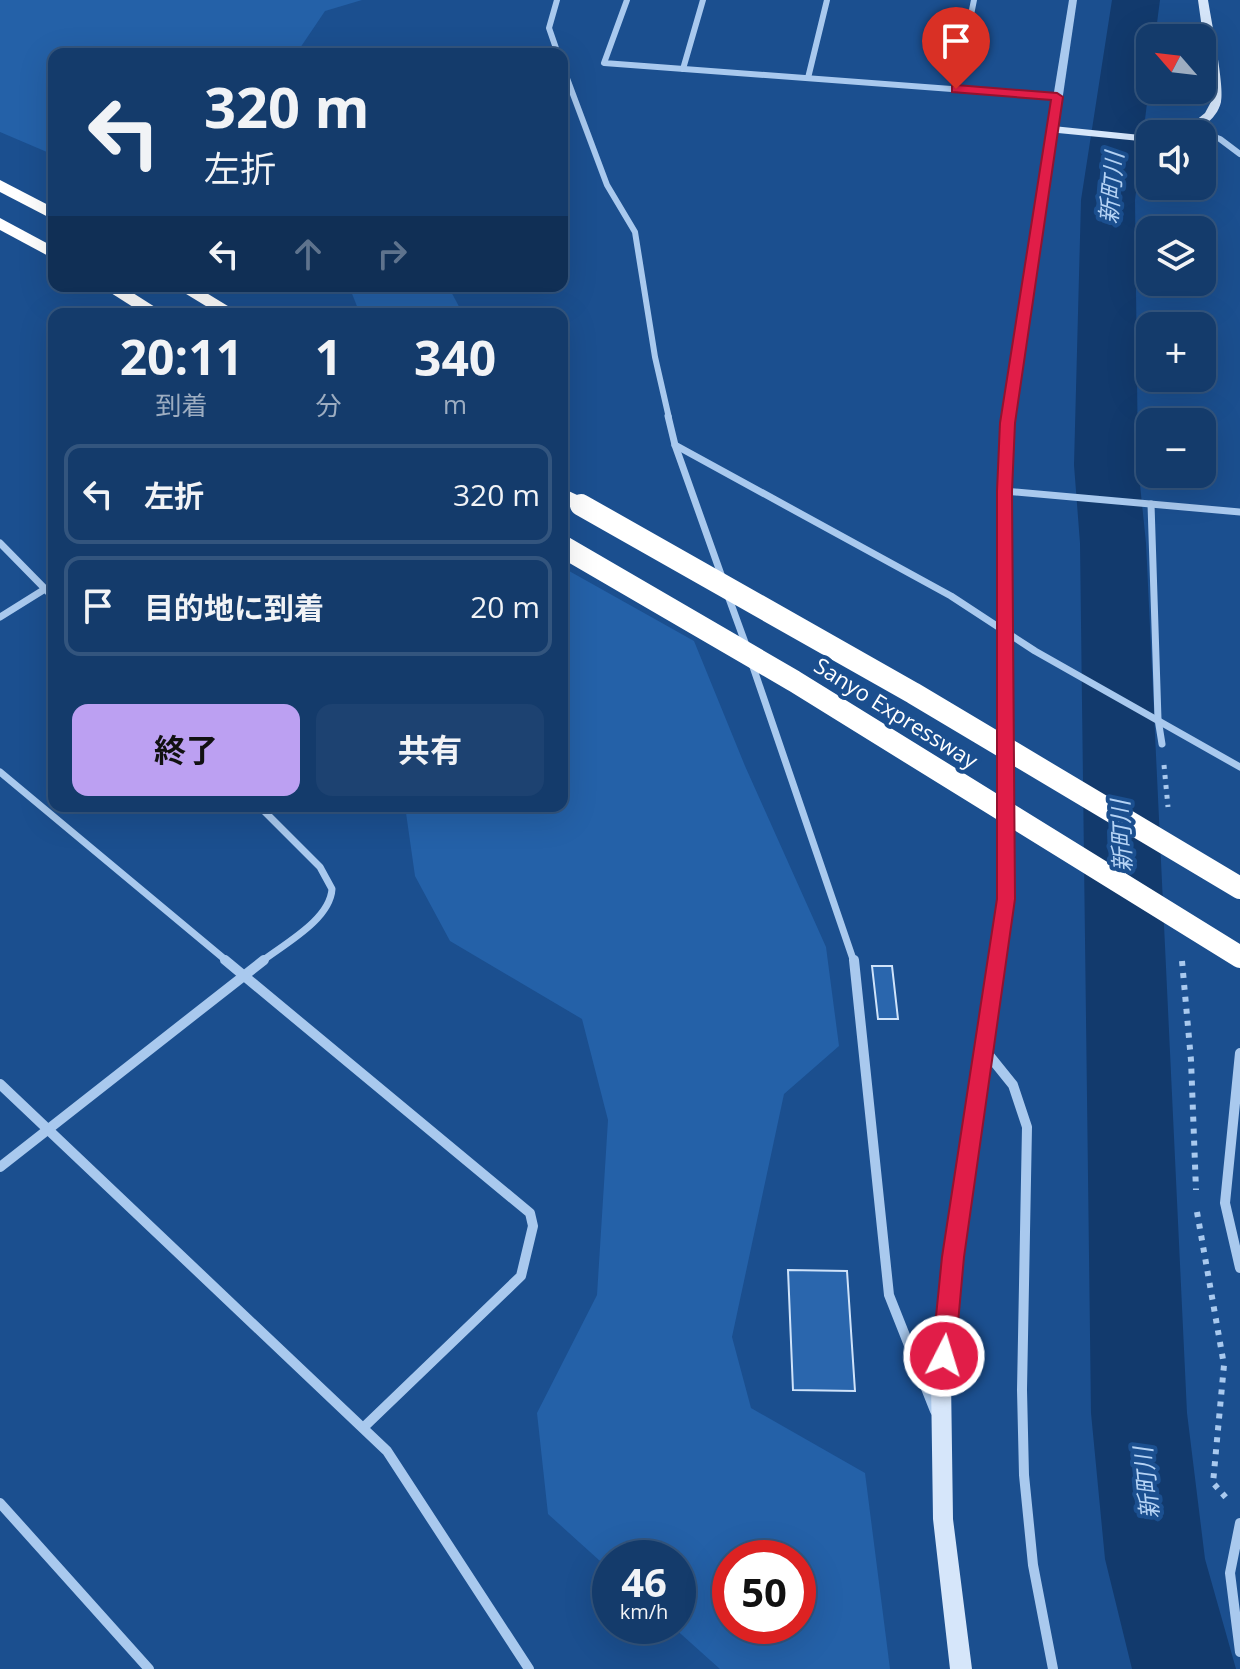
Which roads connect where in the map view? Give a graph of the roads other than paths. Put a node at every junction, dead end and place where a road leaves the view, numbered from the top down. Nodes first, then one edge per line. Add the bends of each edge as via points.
1 (557, 0) edge
2 (627, 0) edge
3 (703, 0) edge
4 (827, 0) edge
5 (974, 0) edge
6 (1073, 0) edge
7 (1203, 0) edge
8 (556, 48) edge
9 (683, 69) junction
10 (808, 78) junction
11 (568, 81) edge
12 (956, 89) junction
13 (1057, 97) junction
14 (1203, 120) edge
15 (1053, 129) junction
16 (1136, 138) edge
17 (1216, 138) edge
18 (1240, 154) edge
19 (0, 185) edge
20 (48, 212) edge
21 (0, 223) edge
22 (48, 251) edge
23 (119, 292) edge
24 (193, 292) edge
25 (147, 308) edge
26 (221, 308) edge
27 (675, 445) junction
28 (1004, 491) junction
29 (568, 498) edge
30 (1151, 504) junction
31 (1240, 512) edge
32 (0, 543) edge
33 (568, 549) edge
34 (45, 589) junction
35 (48, 592) edge
36 (0, 617) edge
37 (1005, 631) junction
38 (1158, 719) junction
39 (1162, 744) road end
40 (1240, 767) edge
41 (0, 772) edge
42 (48, 812) edge
43 (48, 812) edge
44 (265, 812) edge
45 (1240, 888) edge
46 (1240, 957) edge
47 (244, 974) junction
48 (984, 1048) junction
49 (1240, 1053) edge
50 (0, 1084) edge
51 (1237, 1117) edge
52 (48, 1129) junction
53 (0, 1167) edge
54 (1240, 1268) edge
55 (364, 1427) junction
56 (942, 1431) junction
57 (0, 1503) edge
58 (1240, 1523) edge
59 (1240, 1652) edge
60 (149, 1669) edge
61 (529, 1669) edge
62 (961, 1669) edge
63 (1053, 1669) edge

1 - 8 street via 549,28
2 - 9 street via 604,63
3 - 9 street
4 - 10 street
5 - 12 street
6 - 13 street
7 - 14 main road via 1217,100
9 - 10 street
10 - 12 street
11 - 27 street via 607,185 635,232
12 - 13 street
13 - 15 street
15 - 16 main road
15 - 28 main road via 1011,393
17 - 18 street
19 - 20 highway
21 - 22 highway
23 - 25 highway
24 - 26 highway
27 - 37 street
27 - 56 street via 854,958 889,1295
28 - 30 street
28 - 37 main road
29 - 45 highway, Sanyo Expressway, bridge via 829,644
30 - 31 street
30 - 38 street
32 - 34 street
33 - 46 highway, Sanyo Expressway, bridge via 794,681
34 - 35 street
34 - 36 street
37 - 38 street
37 - 48 main road via 1006,899
38 - 39 street
38 - 40 street
41 - 42 street
43 - 47 street
44 - 47 street via 324,872 332,894 318,917
47 - 52 street
47 - 55 street via 533,1219 521,1276
48 - 56 main road via 953,1257 941,1381
48 - 63 street via 1013,1085 1027,1127 1024,1475 1033,1565
49 - 51 street
50 - 52 street
51 - 54 street via 1225,1203
52 - 53 street
52 - 55 street
55 - 61 street via 398,1463
56 - 62 main road via 943,1519
57 - 60 street
58 - 59 street via 1230,1573

